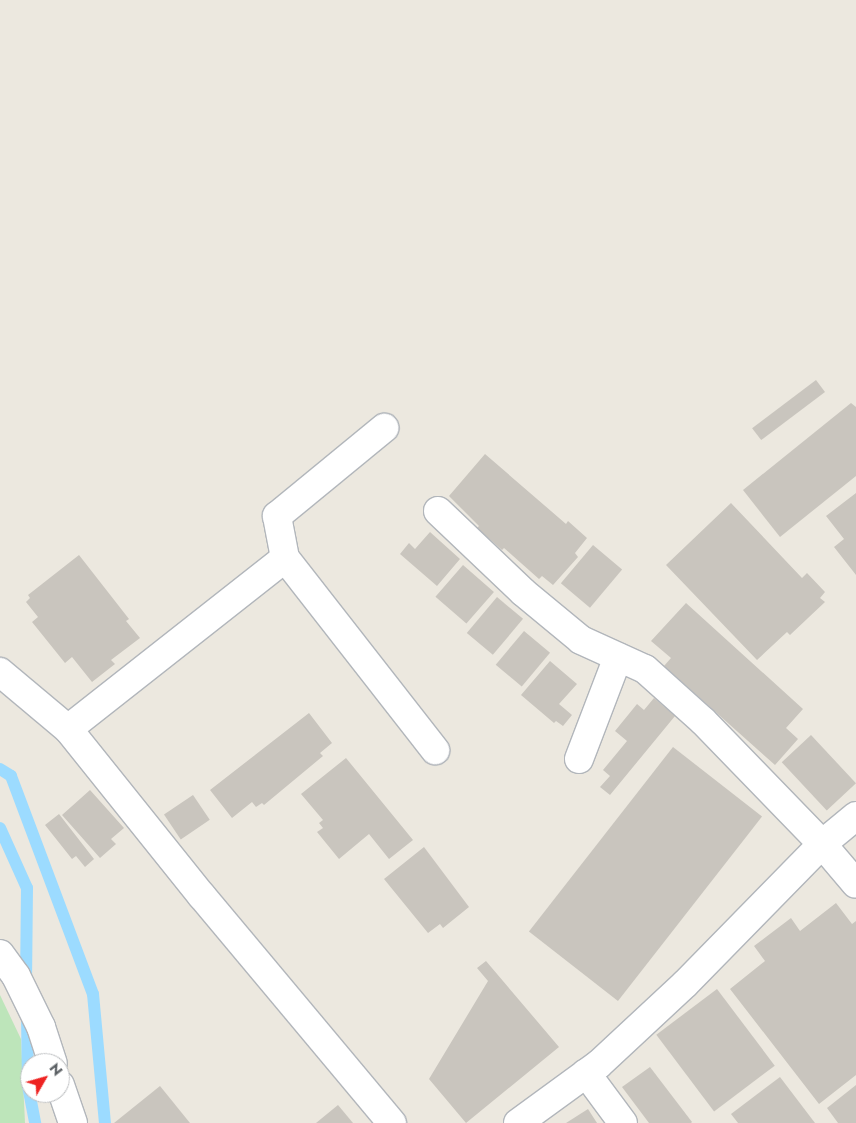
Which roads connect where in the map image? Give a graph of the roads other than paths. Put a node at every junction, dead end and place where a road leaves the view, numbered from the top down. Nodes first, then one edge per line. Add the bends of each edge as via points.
1 (384, 428) dead end
2 (438, 511) dead end
3 (285, 558) junction
4 (618, 657) junction
5 (1, 677) edge
6 (68, 728) junction
7 (436, 750) dead end
8 (579, 759) dead end
9 (856, 816) edge
10 (822, 844) junction
11 (856, 884) edge
12 (0, 954) edge
13 (50, 1053) edge
14 (586, 1074) junction
15 (66, 1103) edge
16 (73, 1123) edge
17 (392, 1123) edge
18 (518, 1123) edge
19 (622, 1123) edge

1 - 3 street via 277,516
2 - 4 street via 537,604 581,640
3 - 6 street
3 - 7 street
4 - 8 street
4 - 10 street via 645,669 696,715
5 - 6 street
6 - 17 street via 202,896
9 - 10 street
10 - 11 street
10 - 14 street via 685,984
12 - 13 street via 16,976
14 - 18 street
14 - 19 street
15 - 16 street

